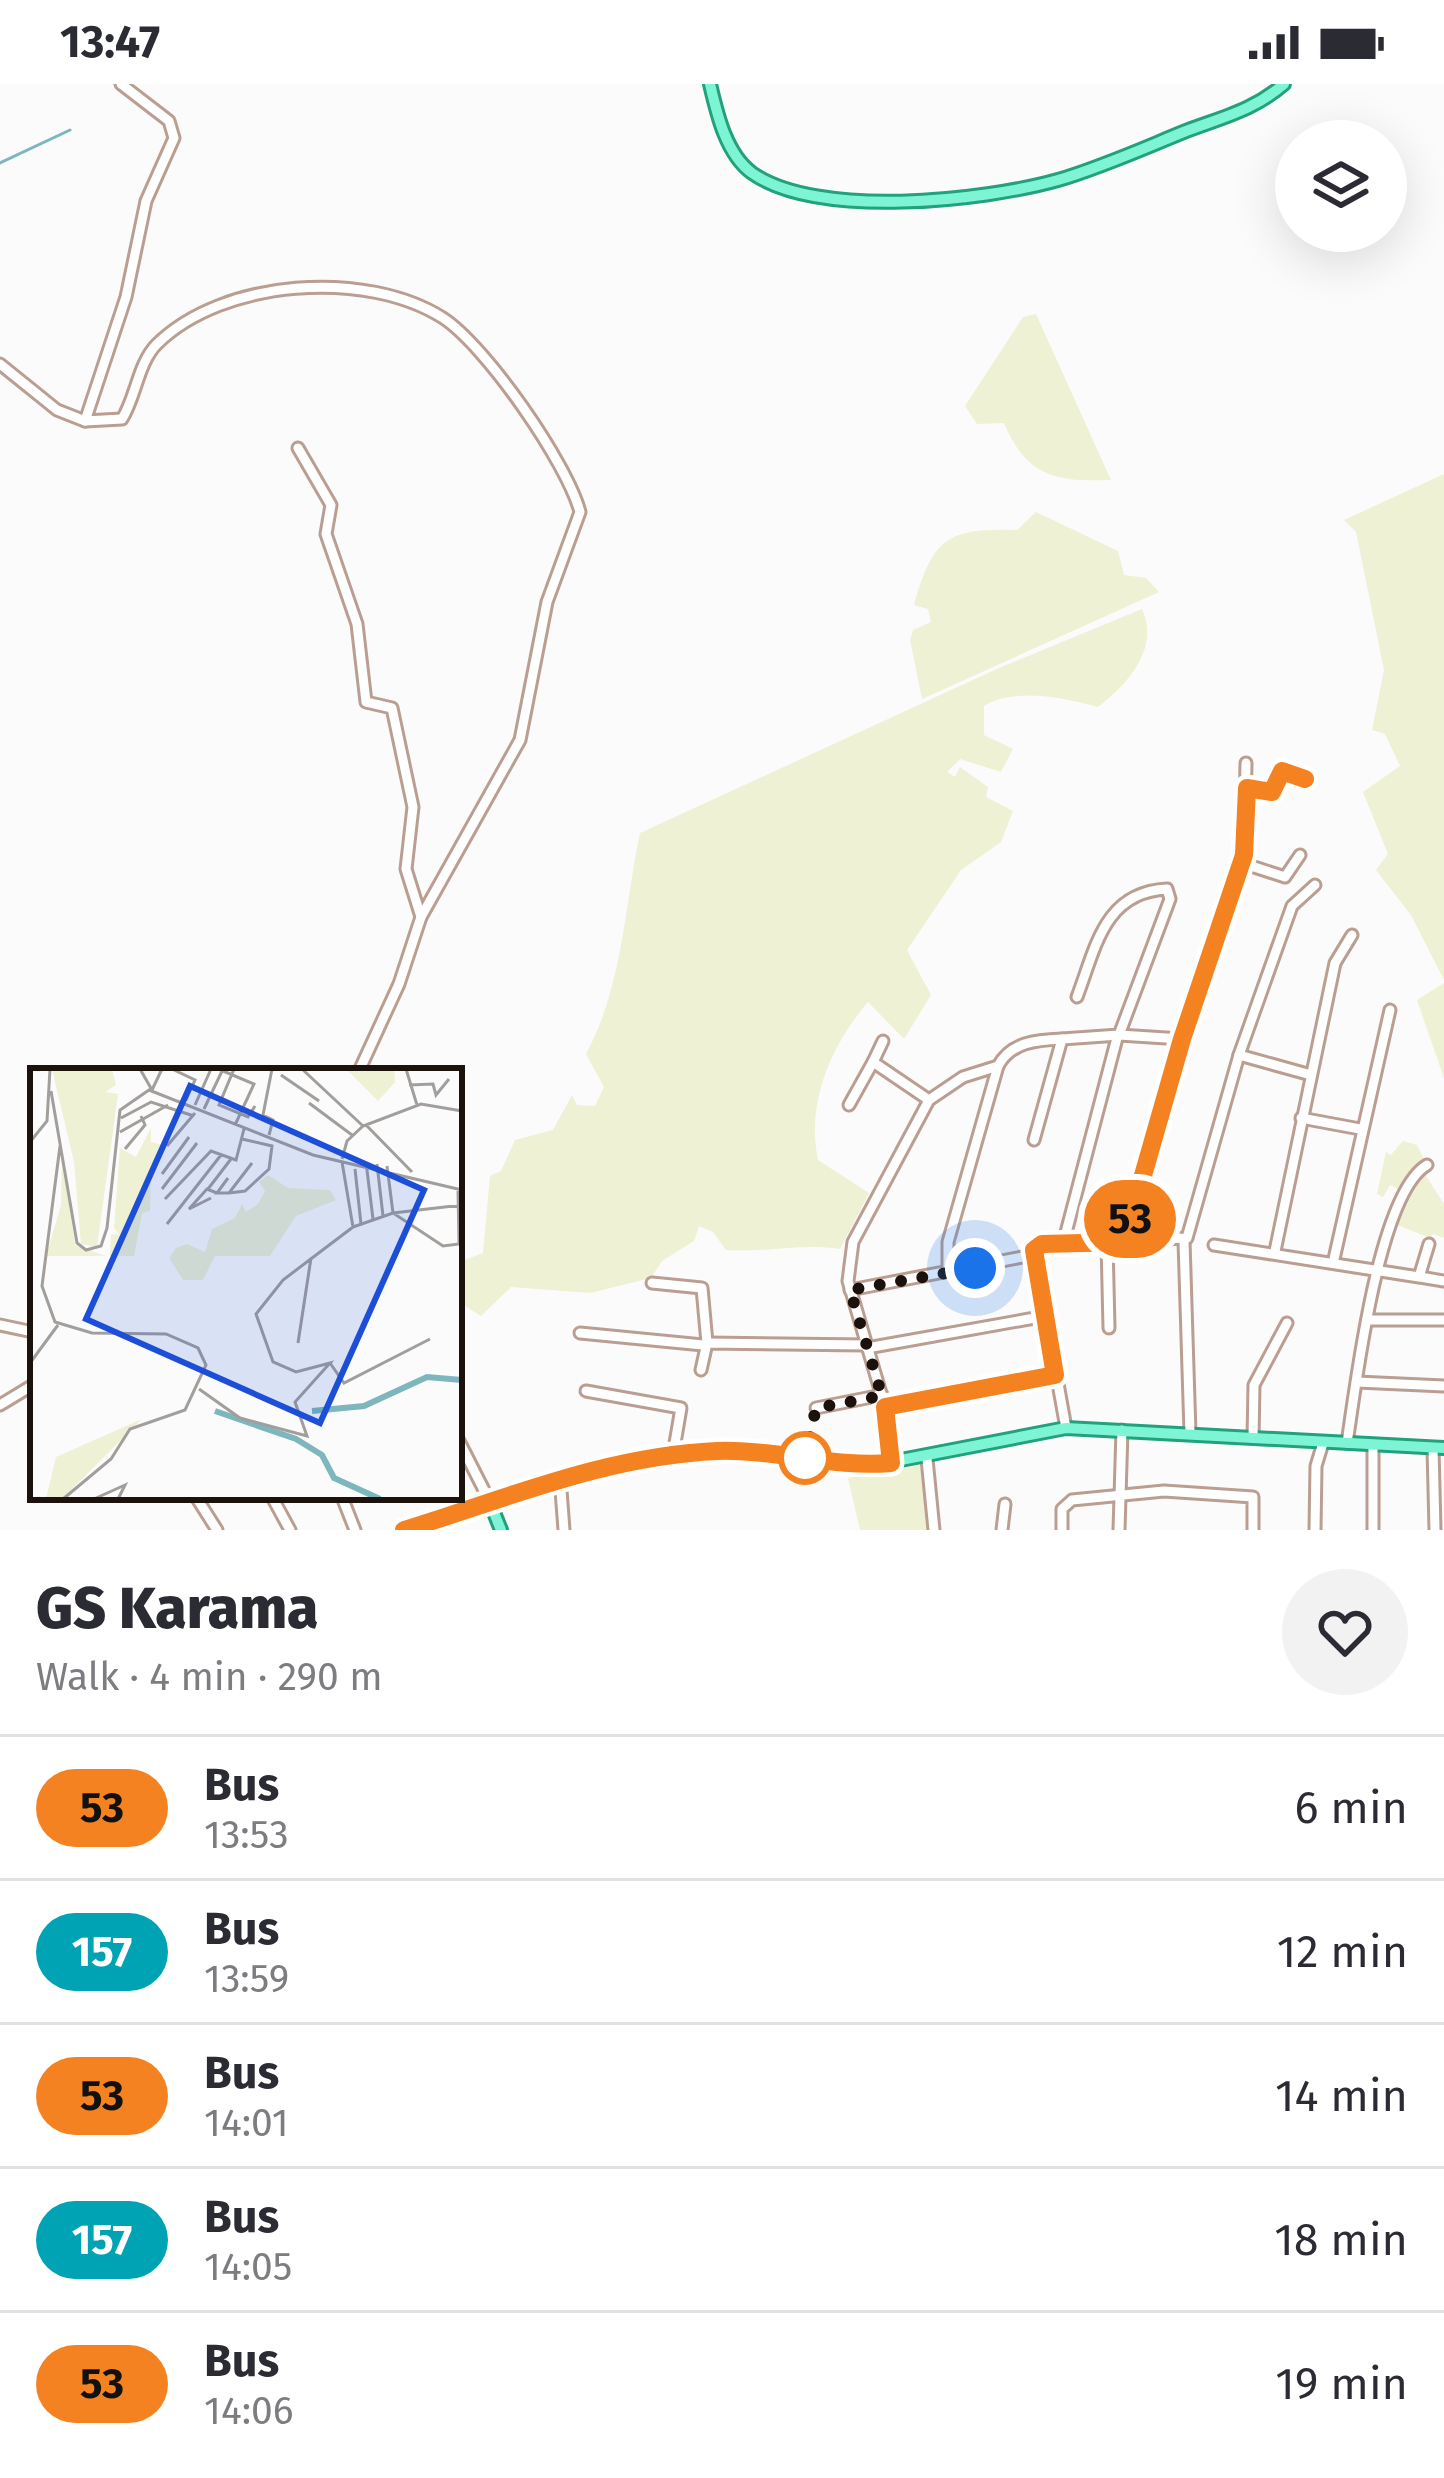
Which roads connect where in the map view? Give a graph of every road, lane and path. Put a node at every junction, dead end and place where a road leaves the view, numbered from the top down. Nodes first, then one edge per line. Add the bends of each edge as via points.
1 (121, 84) edge
2 (710, 84) edge
3 (1284, 84) edge
4 (0, 364) edge
5 (85, 422) junction
6 (298, 448) dead end
7 (1246, 763) dead end
8 (1305, 779) dead end
9 (1247, 788) junction
10 (1300, 855) dead end
11 (1242, 863) junction
12 (1316, 885) dead end
13 (421, 917) junction
14 (1352, 935) dead end
15 (1077, 997) dead end
16 (1390, 1010) dead end
17 (1118, 1037) junction
18 (1062, 1039) junction
19 (1182, 1039) junction
20 (883, 1041) dead end
21 (1239, 1055) junction
22 (873, 1062) junction
23 (998, 1066) junction
24 (360, 1068) edge
25 (1311, 1075) junction
26 (929, 1100) junction
27 (849, 1105) dead end
28 (1301, 1118) junction
29 (1360, 1129) junction
30 (1034, 1140) dead end
31 (1427, 1166) dead end
32 (1184, 1240) junction
33 (1107, 1242) junction
34 (1124, 1242) junction
35 (1064, 1244) junction
36 (1214, 1244) dead end
37 (1429, 1244) dead end
38 (1275, 1251) junction
39 (1033, 1255) junction
40 (1334, 1259) junction
41 (1377, 1268) junction
42 (948, 1272) junction
43 (1419, 1277) junction
44 (1444, 1282) edge
45 (652, 1283) dead end
46 (850, 1290) junction
47 (1046, 1316) junction
48 (1444, 1319) edge
49 (1367, 1320) junction
50 (1287, 1323) dead end
51 (0, 1325) edge
52 (1109, 1328) dead end
53 (30, 1331) edge
54 (580, 1333) dead end
55 (705, 1344) junction
56 (867, 1347) junction
57 (701, 1370) dead end
58 (1055, 1375) junction
59 (1357, 1382) junction
60 (1444, 1385) edge
61 (30, 1387) edge
62 (586, 1391) dead end
63 (884, 1401) junction
64 (0, 1405) edge
65 (816, 1408) dead end
66 (1066, 1428) junction
67 (1122, 1430) junction
68 (1190, 1433) junction
69 (1253, 1438) junction
70 (1323, 1443) junction
71 (1347, 1443) junction
72 (1373, 1445) junction
73 (462, 1447) edge
74 (1439, 1448) edge
75 (673, 1455) junction
76 (926, 1459) junction
77 (891, 1463) junction
78 (560, 1477) junction
79 (1120, 1494) junction
80 (198, 1500) edge
81 (274, 1500) edge
82 (343, 1500) edge
83 (489, 1500) junction
84 (1005, 1504) dead end
85 (217, 1530) edge
86 (290, 1530) edge
87 (356, 1530) edge
88 (404, 1530) edge
89 (501, 1530) edge
90 (564, 1530) edge
91 (934, 1530) edge
92 (1002, 1530) edge
93 (1062, 1530) edge
94 (1120, 1530) edge
95 (1253, 1530) edge
96 (1315, 1530) edge
97 (1373, 1530) edge
98 (1436, 1530) edge

1 - 5 street via 169,121 174,138 146,201 126,297
2 - 3 main road via 719,123 746,169 780,188 839,200 967,195 1055,181 1252,109
4 - 5 street
5 - 13 street via 122,419 150,351 176,328 239,295 281,287 415,304 454,326 497,371 574,497 579,525 547,602 520,740
6 - 13 street via 331,506 326,534 357,625 366,702 392,708 402,740 413,807 406,869
7 - 9 street
8 - 9 street via 1282,771 1272,792
9 - 11 street
10 - 11 street via 1286,877
11 - 19 street
12 - 21 street via 1292,907
13 - 24 street
14 - 25 street via 1334,963
15 - 17 street via 1113,910 1141,892 1167,890
16 - 29 street
17 - 18 street
17 - 19 street
17 - 35 street
18 - 23 street via 1028,1042
18 - 30 street
19 - 34 street
20 - 22 street
21 - 25 street
21 - 32 street
22 - 26 street
22 - 27 street
23 - 26 street
23 - 42 street via 948,1242
25 - 28 street
26 - 46 street via 853,1242
28 - 29 street
28 - 38 street
29 - 40 street
31 - 41 street via 1406,1183
32 - 34 street
32 - 68 street
33 - 34 street
33 - 35 street
33 - 52 street
35 - 39 street via 1042,1244
36 - 38 street
37 - 43 street
38 - 40 street
39 - 42 street
39 - 47 street
40 - 41 street
41 - 43 street
41 - 49 street
42 - 46 street
43 - 44 street
45 - 55 street via 702,1288
46 - 56 street
47 - 56 street
47 - 58 street
48 - 49 street
49 - 59 street
50 - 69 street via 1254,1385
51 - 53 street
54 - 55 street
55 - 56 street
55 - 57 street
56 - 63 street
58 - 63 street
58 - 66 street
59 - 60 street
59 - 71 street
61 - 64 street
62 - 75 street via 681,1408
63 - 65 street
63 - 77 street
66 - 67 main road
66 - 76 main road
67 - 68 main road
67 - 79 street
68 - 69 main road
69 - 70 main road
70 - 71 main road
70 - 96 street
71 - 72 main road
72 - 74 main road
72 - 97 street
73 - 83 street
74 - 98 street
75 - 77 main road via 736,1451
75 - 78 main road
76 - 77 main road
76 - 91 street
78 - 83 main road
78 - 90 street
79 - 93 street via 1066,1503
79 - 94 street
79 - 95 street via 1252,1497
80 - 85 street
81 - 86 street
82 - 87 street
83 - 88 main road
83 - 89 main road
84 - 92 street

